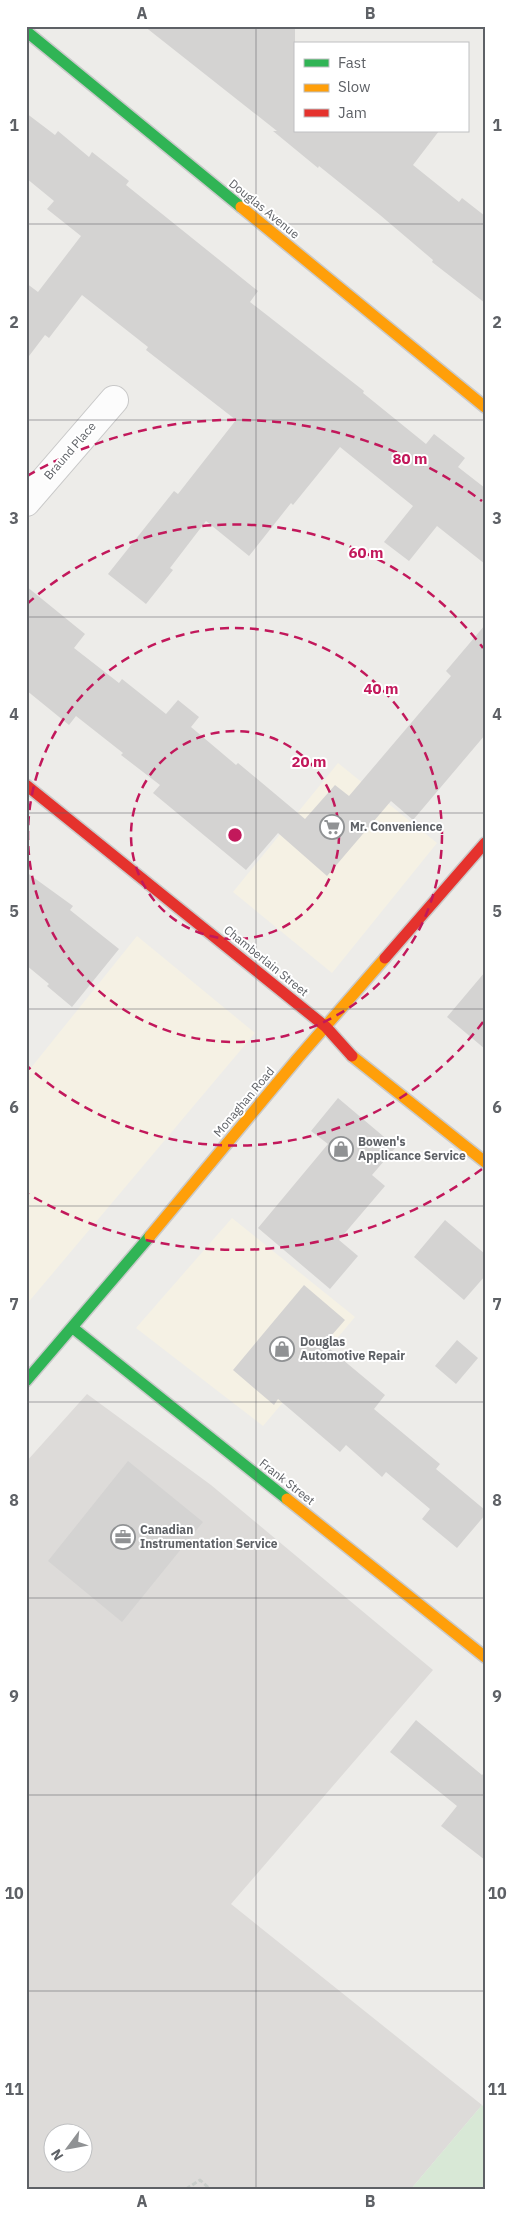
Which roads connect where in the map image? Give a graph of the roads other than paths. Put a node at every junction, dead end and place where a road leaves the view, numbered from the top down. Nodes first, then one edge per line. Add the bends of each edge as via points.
1 (26, 31) edge
2 (114, 400) dead end
3 (485, 407) edge
4 (26, 502) edge
5 (26, 785) edge
6 (485, 843) edge
7 (326, 1027) junction
8 (485, 1162) edge
9 (73, 1328) junction
10 (26, 1381) edge
11 (485, 1657) edge

1 - 3 street, Douglas Avenue
2 - 4 street, Braund Place
5 - 7 street, Chamberlain Street
6 - 7 street, Monaghan Road
7 - 8 street, Chamberlain Street via 358,1062
7 - 9 street, Monaghan Road
9 - 10 street, Monaghan Road
9 - 11 street, Frank Street

